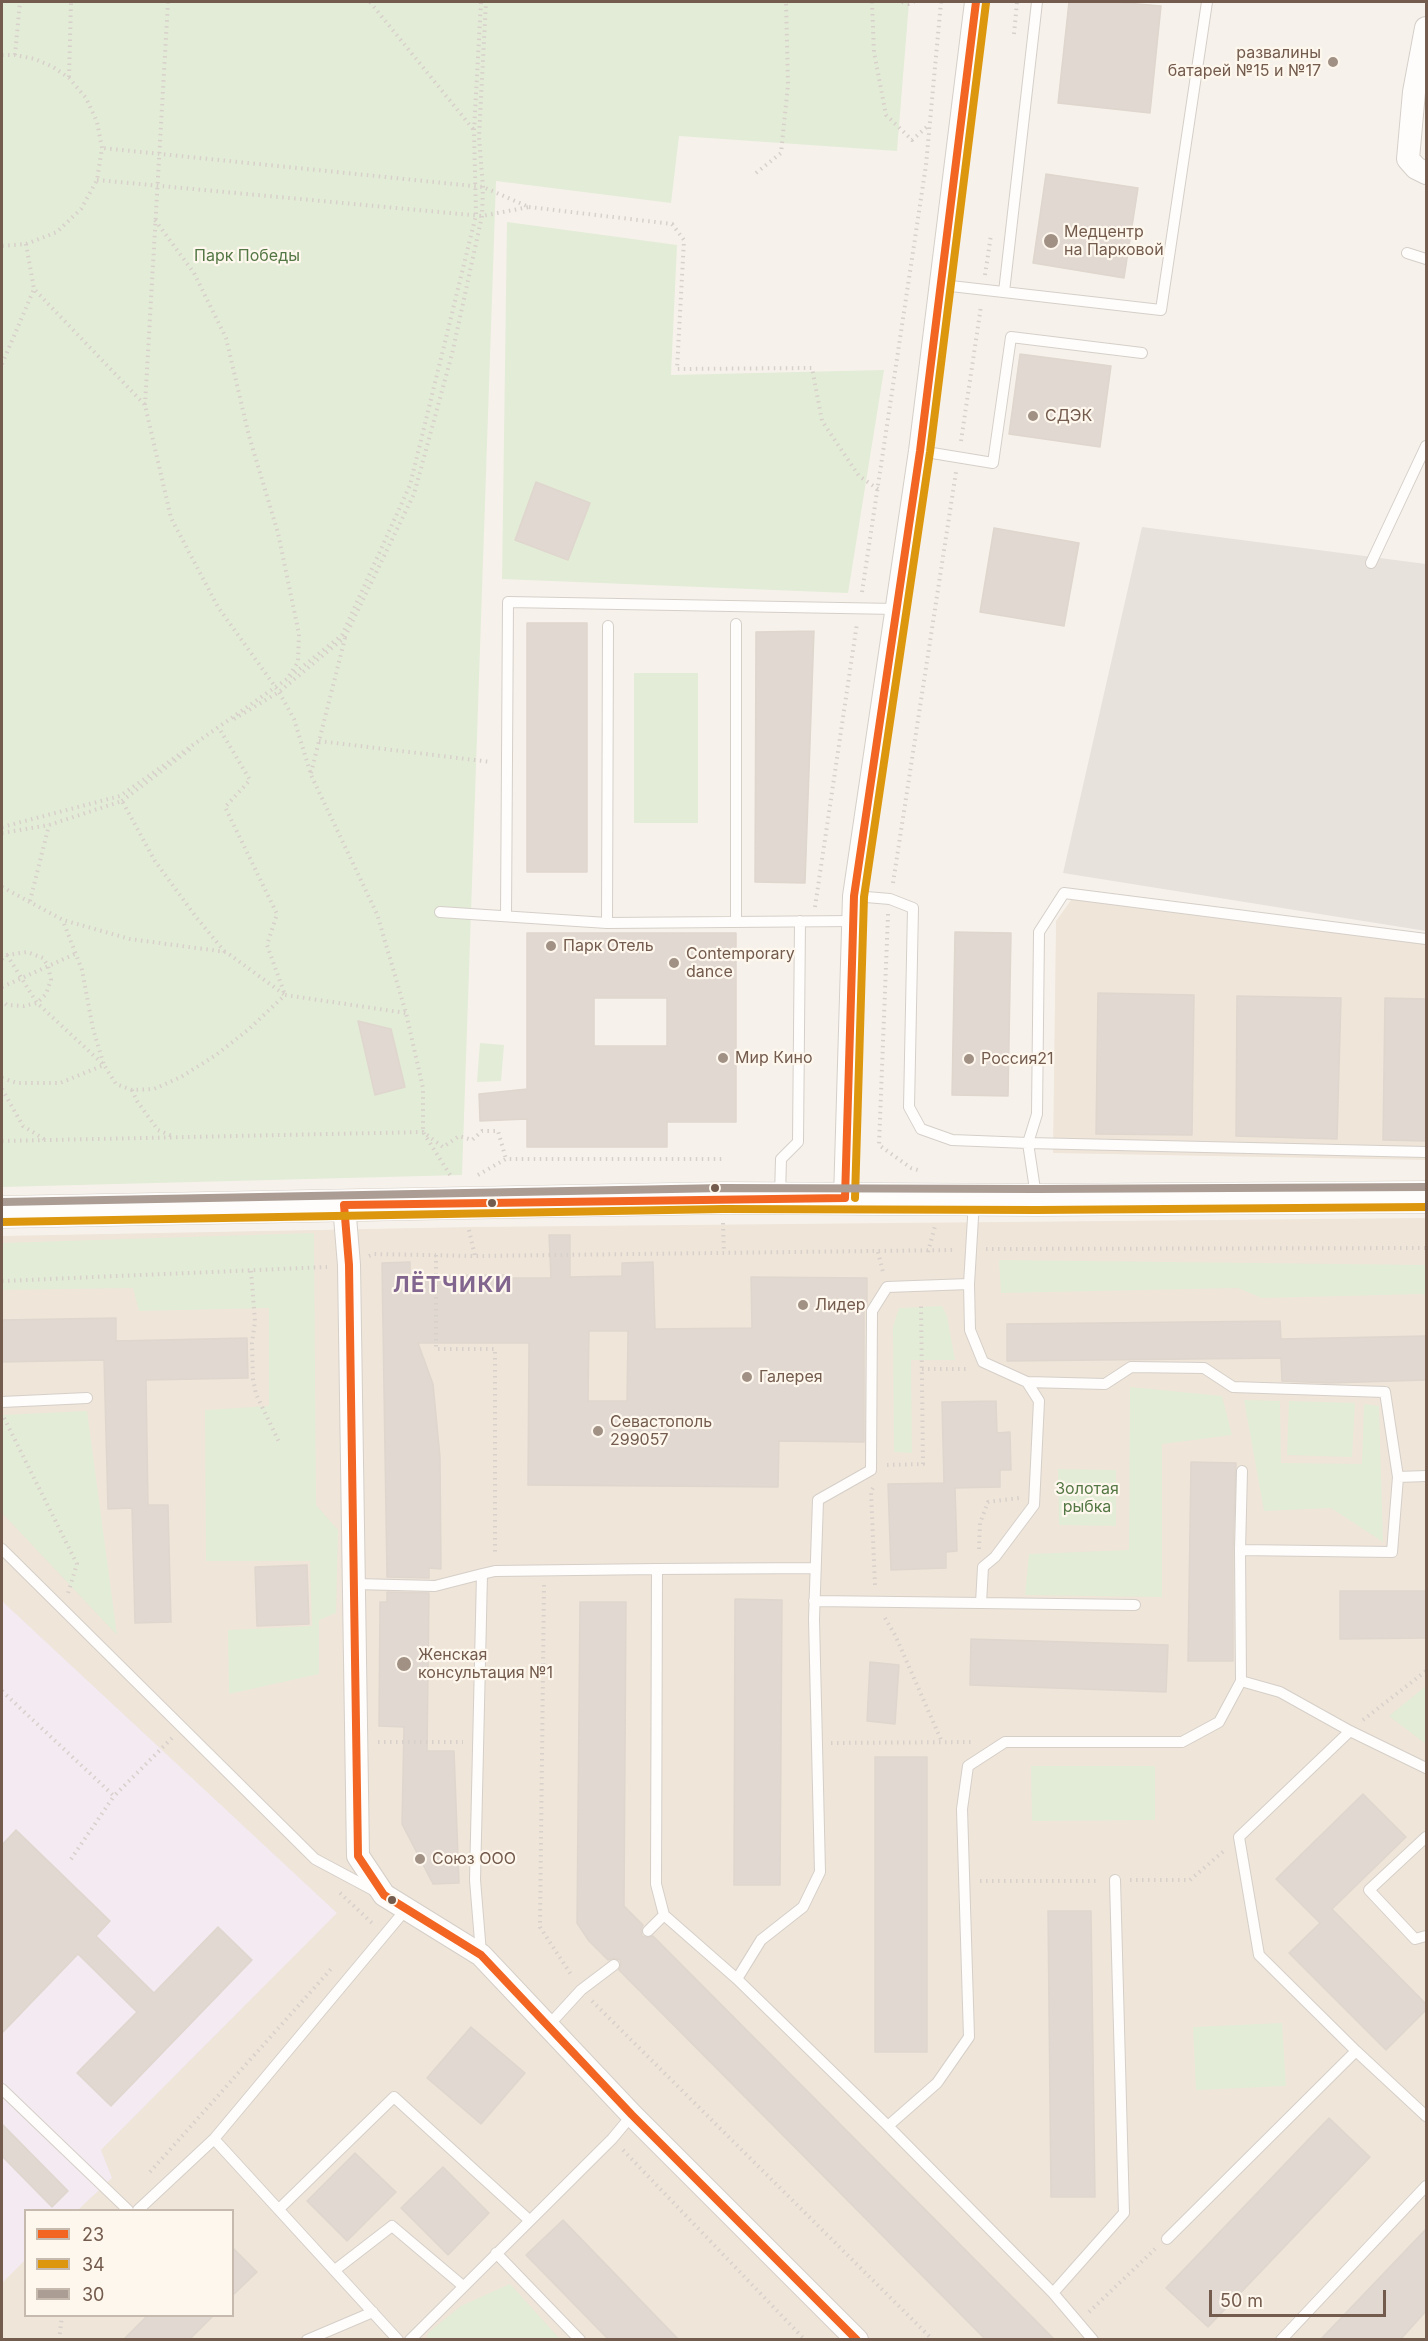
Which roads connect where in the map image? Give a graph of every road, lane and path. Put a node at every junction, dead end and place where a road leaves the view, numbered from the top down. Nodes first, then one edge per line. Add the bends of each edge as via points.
1 (20, 2) edge
2 (70, 2) edge
3 (168, 2) edge
4 (370, 2) edge
5 (481, 2) edge
6 (486, 2) edge
7 (786, 2) edge
8 (872, 2) edge
9 (902, 2) edge
10 (914, 2) edge
11 (941, 2) edge
12 (976, 2) edge
13 (1017, 2) edge
14 (1037, 2) edge
15 (1207, 2) edge
16 (1426, 28) edge
17 (1014, 35) dead end
18 (2, 55) edge
19 (15, 55) junction
20 (69, 78) junction
21 (930, 125) junction
22 (474, 131) junction
23 (479, 137) junction
24 (102, 148) junction
25 (160, 154) junction
26 (756, 173) dead end
27 (1426, 173) edge
28 (97, 180) junction
29 (158, 185) junction
30 (475, 186) junction
31 (483, 187) junction
32 (529, 207) junction
33 (476, 215) junction
34 (482, 216) junction
35 (155, 220) junction
36 (993, 224) dead end
37 (26, 244) junction
38 (2, 246) edge
39 (1407, 253) dead end
40 (1426, 259) edge
41 (942, 285) junction
42 (33, 289) junction
43 (983, 290) junction
44 (1004, 292) junction
45 (1142, 353) dead end
46 (2, 364) edge
47 (146, 405) junction
48 (1426, 446) edge
49 (920, 451) junction
50 (958, 457) junction
51 (878, 489) junction
52 (1371, 563) dead end
53 (860, 608) junction
54 (896, 609) junction
55 (736, 624) dead end
56 (608, 626) dead end
57 (345, 638) junction
58 (287, 679) junction
59 (277, 689) junction
60 (219, 728) junction
61 (319, 741) junction
62 (507, 764) junction
63 (311, 775) junction
64 (122, 801) junction
65 (49, 825) junction
66 (2, 826) edge
67 (2, 833) edge
68 (2, 887) edge
69 (854, 896) junction
70 (890, 899) junction
71 (30, 901) junction
72 (440, 912) dead end
73 (506, 916) junction
74 (63, 920) junction
75 (736, 921) junction
76 (800, 921) junction
77 (813, 921) junction
78 (854, 921) junction
79 (608, 923) junction
80 (1426, 939) edge
81 (226, 952) junction
82 (75, 954) junction
83 (7, 955) junction
84 (2, 959) edge
85 (48, 966) junction
86 (22, 978) junction
87 (2, 987) edge
88 (285, 994) junction
89 (2, 1001) edge
90 (37, 1003) junction
91 (406, 1012) junction
92 (104, 1065) junction
93 (2, 1078) edge
94 (2, 1089) edge
95 (132, 1090) junction
96 (423, 1132) junction
97 (176, 1137) junction
98 (45, 1140) junction
99 (2, 1141) edge
100 (1028, 1143) junction
101 (1426, 1152) edge
102 (506, 1159) junction
103 (723, 1159) dead end
104 (920, 1171) dead end
105 (475, 1176) dead end
106 (454, 1181) dead end
107 (1426, 1197) edge
108 (780, 1198) junction
109 (845, 1198) junction
110 (974, 1200) junction
111 (1037, 1200) junction
112 (344, 1204) junction
113 (2, 1212) edge
114 (936, 1216) dead end
115 (723, 1218) dead end
116 (467, 1223) dead end
117 (1426, 1248) edge
118 (972, 1249) junction
119 (878, 1252) junction
120 (928, 1252) junction
121 (724, 1253) junction
122 (436, 1255) junction
123 (475, 1256) junction
124 (349, 1265) junction
125 (251, 1270) junction
126 (2, 1281) edge
127 (969, 1284) junction
128 (887, 1287) junction
129 (921, 1296) dead end
130 (964, 1361) dead end
131 (922, 1369) junction
132 (966, 1369) junction
133 (977, 1373) dead end
134 (1028, 1382) junction
135 (87, 1398) dead end
136 (2, 1402) edge
137 (2, 1412) edge
138 (279, 1442) dead end
139 (883, 1466) dead end
140 (1242, 1471) dead end
141 (1426, 1476) edge
142 (1398, 1477) junction
143 (871, 1491) dead end
144 (1025, 1497) dead end
145 (2, 1549) edge
146 (1240, 1550) junction
147 (977, 1560) dead end
148 (815, 1568) junction
149 (657, 1569) junction
150 (495, 1570) junction
151 (544, 1570) junction
152 (482, 1574) junction
153 (355, 1584) junction
154 (814, 1601) junction
155 (876, 1601) junction
156 (981, 1603) junction
157 (1135, 1605) dead end
158 (63, 1609) junction
159 (1426, 1671) edge
160 (1241, 1681) junction
161 (2, 1691) edge
162 (1350, 1731) junction
163 (172, 1737) dead end
164 (368, 1742) dead end
165 (478, 1742) junction
166 (942, 1742) junction
167 (1005, 1742) junction
168 (816, 1743) junction
169 (1426, 1768) edge
170 (114, 1796) junction
171 (1239, 1837) junction
172 (1426, 1837) edge
173 (71, 1859) dead end
174 (963, 1881) junction
175 (1115, 1881) junction
176 (394, 1901) junction
177 (664, 1915) junction
178 (372, 1923) dead end
179 (648, 1931) dead end
180 (1426, 1936) edge
181 (481, 1955) junction
182 (614, 1965) dead end
183 (333, 1967) dead end
184 (737, 1979) junction
185 (581, 1990) junction
186 (548, 2026) junction
187 (1356, 2051) junction
188 (2, 2089) edge
189 (632, 2115) junction
190 (1426, 2116) edge
191 (888, 2126) junction
192 (214, 2139) junction
193 (612, 2139) junction
194 (1426, 2186) edge
195 (125, 2207) edge
196 (140, 2209) edge
197 (279, 2209) junction
198 (528, 2220) junction
199 (1167, 2239) joint
200 (496, 2253) junction
201 (334, 2270) junction
202 (463, 2286) junction
203 (1053, 2293) junction
204 (373, 2312) junction
205 (62, 2317) edge
206 (1077, 2323) junction
207 (60, 2340) edge
208 (306, 2340) edge
209 (398, 2340) edge
210 (410, 2340) edge
211 (580, 2340) edge
212 (805, 2340) edge
213 (858, 2340) edge
214 (933, 2340) edge
215 (1094, 2340) edge
216 (1281, 2340) edge

1 - 19 path
2 - 20 path
3 - 25 path
4 - 22 path
5 - 22 path
6 - 23 path
7 - 26 path via 788,85 780,153
8 - 21 path via 874,52 886,115 912,140
9 - 10 path
11 - 21 path
12 - 41 street
13 - 17 path
14 - 44 lane
15 - 44 lane via 1161,310
16 - 27 street via 1414,92 1408,159
18 - 19 path
19 - 20 path via 44,63
20 - 24 path via 86,98 97,122
21 - 51 path
22 - 23 path
22 - 30 path
23 - 31 path
24 - 25 path
24 - 28 path
25 - 29 path
25 - 30 path
28 - 29 path
28 - 37 path via 81,210 57,232
29 - 33 path
29 - 35 path
30 - 31 path
30 - 33 path
31 - 32 path
31 - 34 path
32 - 34 path
32 - 51 path via 672,224 684,240 677,369 812,368 822,421 859,476
33 - 34 path
33 - 58 path via 410,485 342,635
34 - 57 path via 452,354 414,494
35 - 47 path
35 - 58 path via 194,273 226,338 249,436 278,533 299,634 298,662
36 - 43 path
37 - 38 path
37 - 42 path
39 - 40 lane
41 - 43 lane
41 - 49 street
42 - 46 path
42 - 47 path
43 - 44 lane
43 - 50 path
45 - 50 lane via 1011,337 993,462
47 - 59 path via 171,518 218,607
48 - 52 lane
49 - 50 lane
49 - 54 street
50 - 70 path
51 - 53 path
53 - 54 lane
53 - 62 lane via 507,602
53 - 77 path
54 - 69 street
55 - 75 lane
56 - 79 lane
57 - 59 path
57 - 61 path
58 - 59 path
59 - 60 path
59 - 63 path via 294,719
59 - 66 path via 120,796
60 - 64 path
60 - 88 path via 250,780 225,807 278,914 267,945
61 - 62 path
61 - 63 path
62 - 73 lane
63 - 91 path via 377,914
64 - 65 path
64 - 81 path via 155,861
65 - 67 path
65 - 71 path
68 - 71 path
69 - 70 lane
69 - 78 street
70 - 100 lane via 913,908 909,1107 921,1129 952,1140
70 - 104 path via 879,1145
71 - 74 path
72 - 73 lane
73 - 79 lane
74 - 81 path via 130,939
74 - 82 path
75 - 76 lane
75 - 79 lane
76 - 77 lane
76 - 108 lane via 798,1142 781,1159
77 - 78 lane
78 - 109 street
80 - 100 lane via 1064,893 1039,932 1037,1114
81 - 88 path
82 - 85 path
82 - 92 path
83 - 84 path
83 - 85 path via 27,952 43,958
83 - 86 path
85 - 86 path
85 - 90 path via 51,980 46,994
86 - 87 path
86 - 90 path
88 - 91 path
88 - 95 path via 249,1029 182,1077 154,1089
89 - 90 path via 24,1006
90 - 92 path
91 - 96 path via 423,1088
92 - 93 path via 60,1083 17,1083
92 - 95 path via 116,1084
94 - 98 path via 23,1126
95 - 97 path via 158,1130
96 - 97 path
96 - 102 path via 443,1147 459,1136 472,1140 482,1131 498,1131
96 - 106 path
97 - 98 path
98 - 99 path
100 - 101 lane
100 - 111 lane
102 - 103 path
102 - 105 path
107 - 111 main road
108 - 109 main road
108 - 112 main road
109 - 110 main road
110 - 111 main road
110 - 118 lane
112 - 113 main road
112 - 124 street
114 - 120 path
115 - 121 path
116 - 123 path
117 - 118 path
118 - 120 path
118 - 127 lane
119 - 120 path
119 - 121 path
119 - 128 path
121 - 123 path
122 - 123 path
122 - 124 path via 374,1254
122 - 150 path via 436,1349 495,1349
124 - 125 path
124 - 153 street
125 - 126 path
125 - 138 path via 255,1321 253,1379
127 - 128 lane
127 - 134 lane via 970,1330 983,1362
128 - 148 lane via 872,1311 871,1470 818,1500
129 - 131 path
130 - 132 path
131 - 132 path
131 - 139 path via 923,1464
132 - 133 path
134 - 142 lane via 1105,1384 1131,1367 1204,1368 1233,1387 1385,1392
134 - 156 lane via 1039,1401 1035,1505 983,1567
135 - 136 lane
137 - 158 path via 77,1564
140 - 146 lane
141 - 142 lane
142 - 146 lane via 1392,1551
143 - 155 path
144 - 147 path via 988,1502 980,1523
145 - 158 lane
146 - 160 lane
148 - 149 lane
148 - 154 lane
149 - 151 lane
149 - 177 lane via 656,1884
150 - 151 lane
150 - 152 lane
151 - 185 path via 540,1927
152 - 153 lane via 435,1586
152 - 165 lane
153 - 176 street via 358,1856
154 - 155 lane
154 - 168 lane
155 - 156 lane
155 - 166 path
156 - 157 lane
158 - 176 lane via 315,1859
159 - 162 path
160 - 162 lane via 1280,1692
160 - 167 lane via 1219,1722 1182,1742
161 - 170 path
162 - 169 lane
162 - 171 lane
163 - 170 path
164 - 165 path
165 - 181 lane via 475,1880
166 - 167 path
166 - 168 path
167 - 174 lane via 968,1766 962,1809
168 - 184 lane via 820,1872 803,1907 761,1940
170 - 173 path
171 - 175 path via 1190,1880
171 - 187 lane via 1259,1955
172 - 180 lane via 1369,1890 1415,1940
174 - 175 path
174 - 191 lane via 969,2037 937,2083
175 - 203 lane via 1124,2213
176 - 178 path
176 - 181 street
176 - 192 lane
177 - 179 lane
177 - 184 lane
181 - 186 street
182 - 185 lane
183 - 195 path
184 - 191 lane
185 - 186 lane
185 - 214 path
186 - 189 street
187 - 190 lane
187 - 199 lane
188 - 195 lane
189 - 193 lane
189 - 213 street
191 - 203 lane
192 - 196 lane
192 - 197 lane
193 - 198 lane
193 - 212 path
194 - 216 lane
197 - 198 lane via 394,2097
197 - 201 lane
198 - 200 lane
199 - 206 path
200 - 202 lane
200 - 211 lane
201 - 202 lane via 392,2226
201 - 204 lane
202 - 210 lane
203 - 206 lane
204 - 208 lane
204 - 209 lane
205 - 207 path
206 - 215 lane

